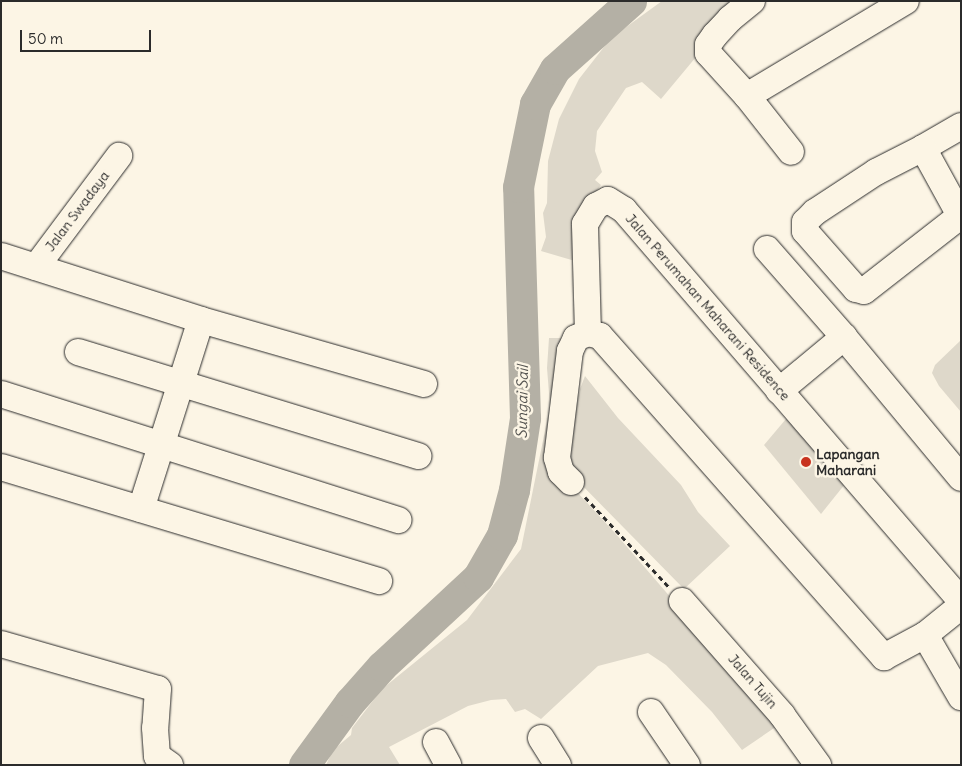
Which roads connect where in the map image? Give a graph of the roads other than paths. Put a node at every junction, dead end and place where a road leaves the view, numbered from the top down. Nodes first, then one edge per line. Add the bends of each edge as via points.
1 (752, 1) edge
2 (906, 1) edge
3 (748, 96) junction
4 (961, 126) edge
5 (922, 148) junction
6 (791, 152) dead end
7 (119, 156) dead end
8 (961, 217) edge
9 (767, 249) dead end
10 (1, 256) edge
11 (36, 267) junction
12 (201, 320) junction
13 (588, 332) junction
14 (844, 337) junction
15 (78, 352) dead end
16 (182, 383) junction
17 (424, 384) dead end
18 (779, 390) junction
19 (1, 394) edge
20 (160, 445) junction
21 (418, 456) dead end
22 (1, 467) edge
23 (961, 478) edge
24 (571, 482) road end
25 (141, 508) junction
26 (398, 520) dead end
27 (379, 581) dead end
28 (682, 601) road end
29 (961, 601) edge
30 (961, 606) edge
31 (925, 635) junction
32 (1, 644) edge
33 (961, 697) edge
34 (651, 712) dead end
35 (541, 738) dead end
36 (170, 765) edge
37 (558, 765) edge
38 (687, 765) edge
39 (818, 765) edge

1 - 3 street via 730,18 708,45 708,53
2 - 3 street
3 - 6 street
4 - 5 street
5 - 8 street
5 - 8 street via 876,172 815,212 805,222 805,231 856,289 864,291
7 - 11 street, Jalan Swadaya
9 - 14 street
10 - 11 street
11 - 12 street
12 - 16 street
12 - 17 street
13 - 18 street, Jalan Perumahan Maharani Residence via 586,224 596,206 608,200 624,210
13 - 24 street via 576,338 570,351 557,458 561,472
13 - 31 street via 600,336 884,657
14 - 18 street
14 - 23 street
15 - 16 street
16 - 20 street
16 - 21 street
18 - 29 street, Jalan Perumahan Maharani Residence
19 - 20 street
20 - 25 street
20 - 26 street
22 - 25 street
25 - 27 street
28 - 39 street, Jalan Tujin via 782,715
30 - 31 street
31 - 33 street
32 - 36 street via 158,690 157,756
34 - 38 street
35 - 37 street

